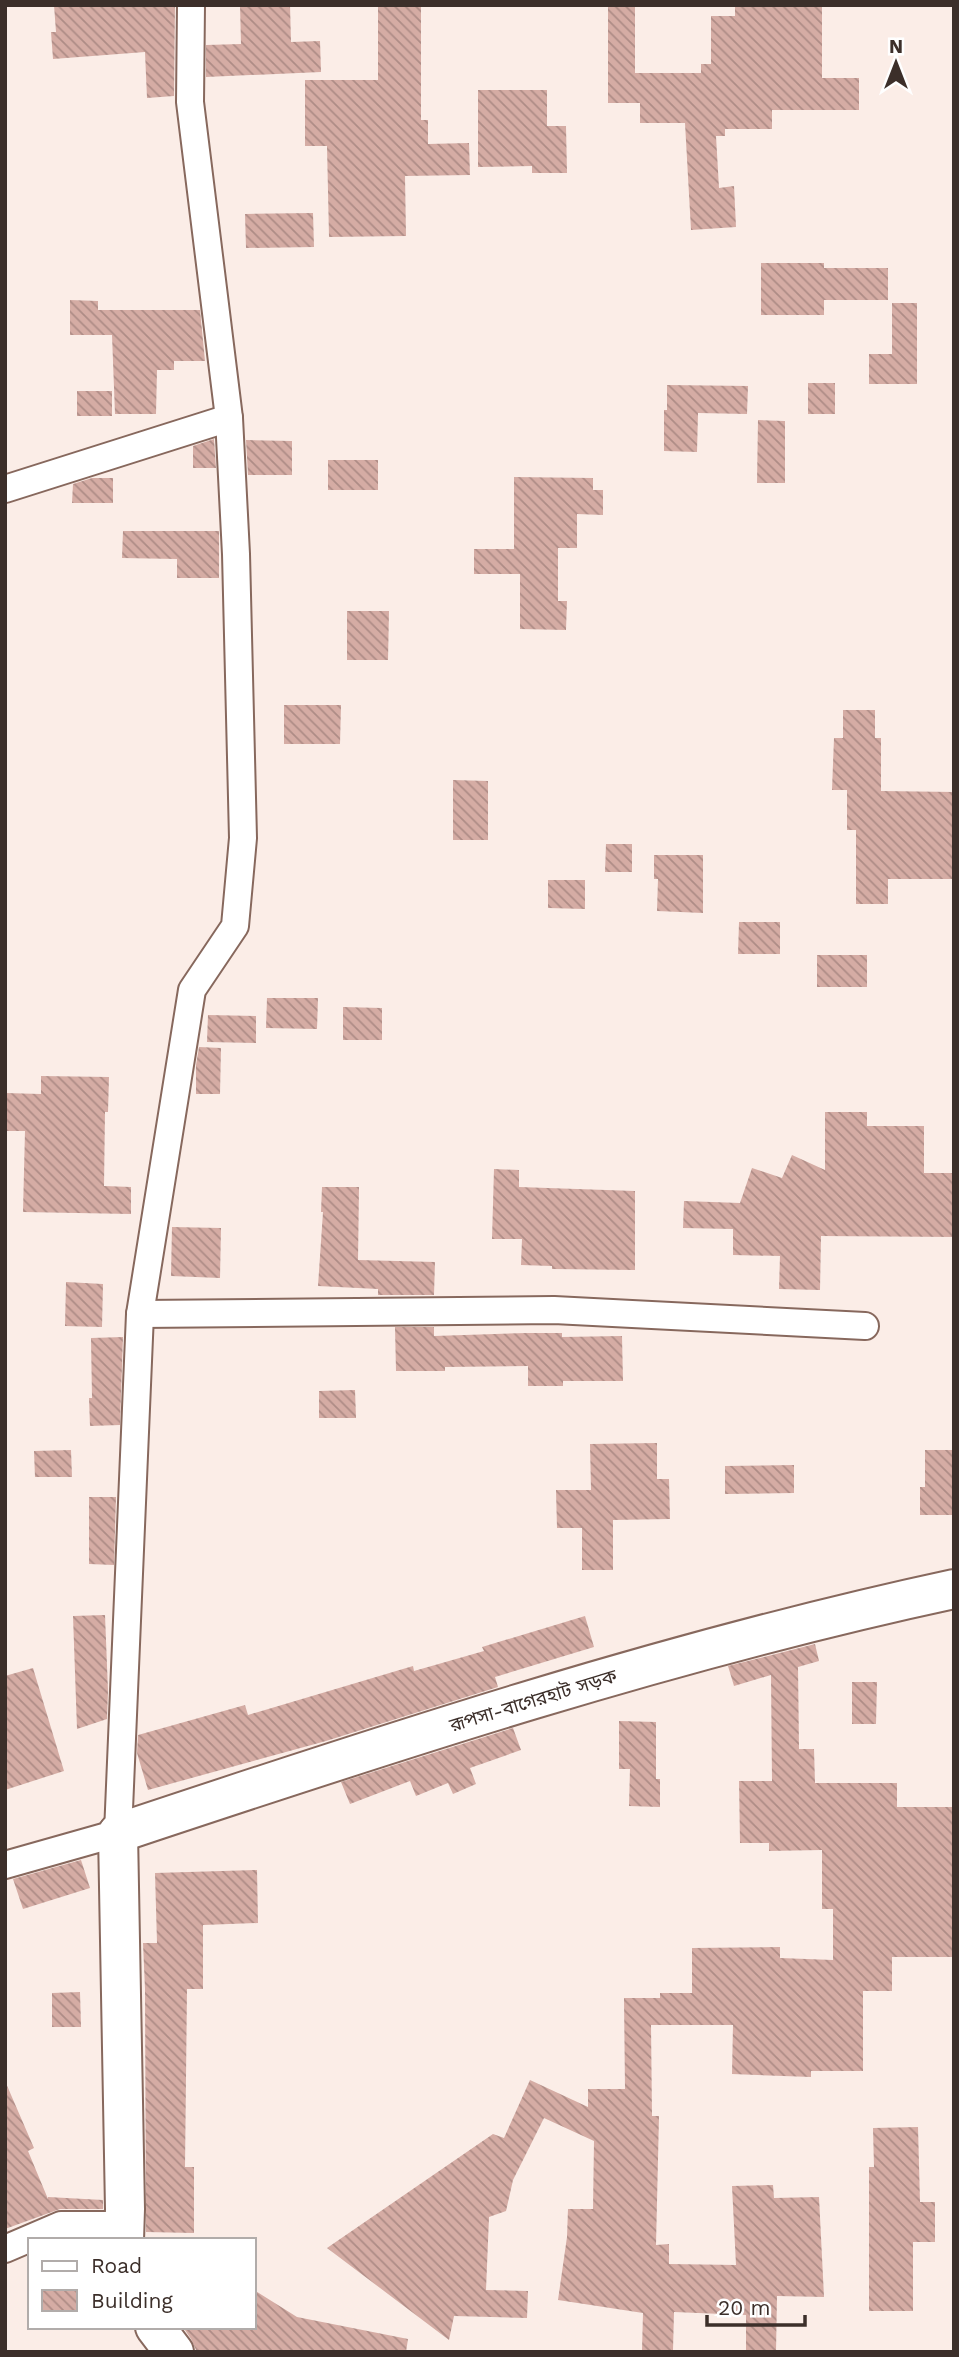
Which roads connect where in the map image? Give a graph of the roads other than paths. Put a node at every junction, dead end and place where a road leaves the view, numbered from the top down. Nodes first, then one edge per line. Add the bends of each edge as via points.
1 (191, 5) edge
2 (229, 418) junction
3 (5, 489) edge
4 (140, 1314) junction
5 (865, 1326) dead end
6 (954, 1589) edge
7 (118, 1833) junction
8 (5, 1865) edge
9 (124, 2233) edge
10 (31, 2238) edge
11 (28, 2239) edge
12 (5, 2249) edge
13 (157, 2329) edge
14 (174, 2352) edge

1 - 2 street via 190,102
2 - 3 street
2 - 4 street via 243,838 235,926 192,990
4 - 5 street via 554,1310
4 - 7 street
6 - 7 main road, রূপসা-বাগেরহাট সড়ক via 845,1612 642,1668 363,1751
7 - 8 street
7 - 9 main road
9 - 10 street via 61,2225
11 - 12 street
13 - 14 main road

